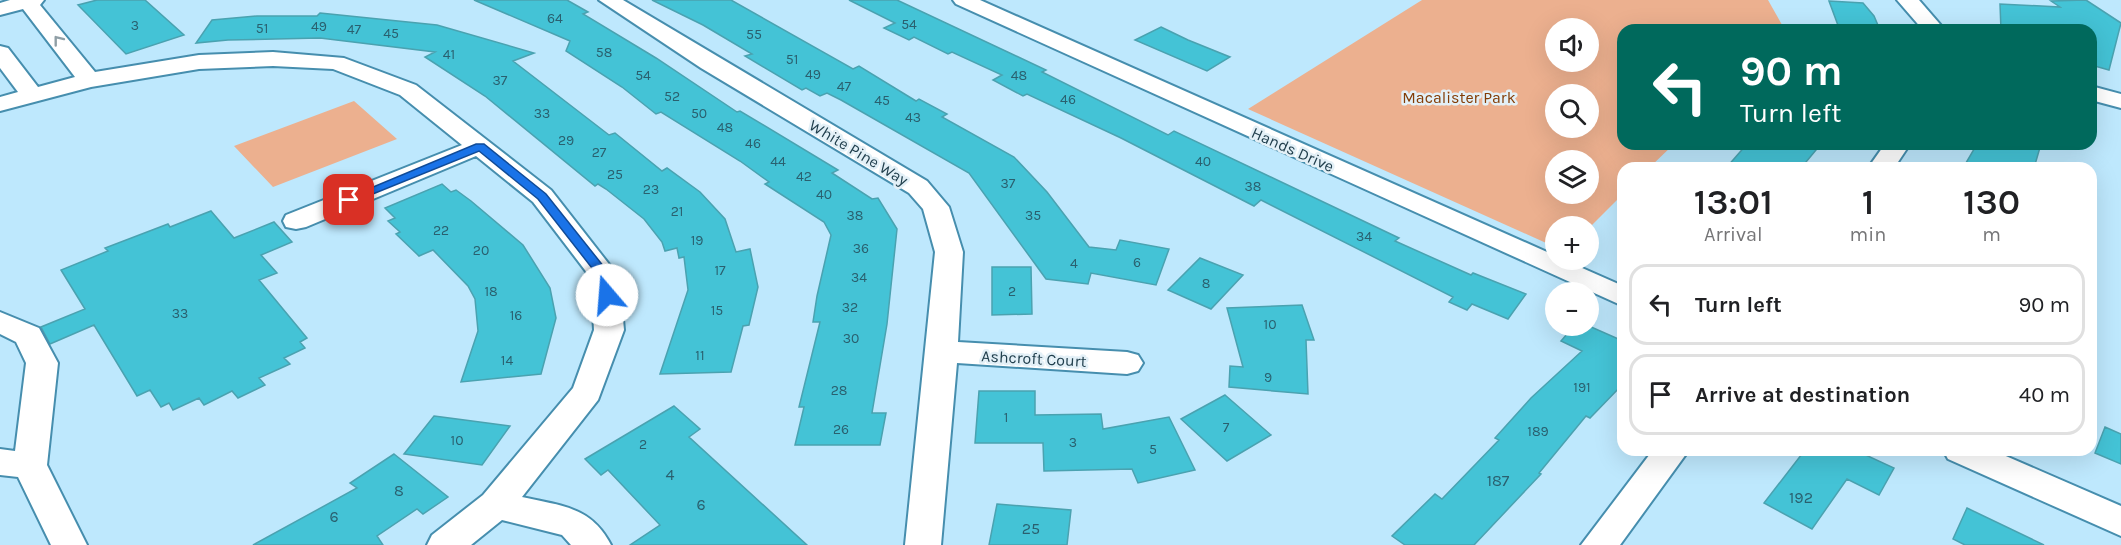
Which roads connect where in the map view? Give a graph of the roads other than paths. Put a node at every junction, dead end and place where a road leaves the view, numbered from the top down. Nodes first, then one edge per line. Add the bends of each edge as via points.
1 (609, 0) edge
2 (963, 0) edge
3 (1906, 0) edge
4 (29, 1) edge
5 (0, 9) edge
6 (1930, 24) edge
7 (0, 52) edge
8 (89, 80) junction
9 (32, 94) junction
10 (2097, 95) edge
11 (2121, 101) edge
12 (0, 104) edge
13 (480, 147) junction
14 (296, 221) dead end
15 (1617, 294) edge
16 (0, 322) edge
17 (942, 352) junction
18 (1127, 363) dead end
19 (1667, 456) edge
20 (1973, 456) edge
21 (15, 464) edge
22 (496, 505) junction
23 (2121, 522) edge
24 (69, 545) edge
25 (445, 545) edge
26 (593, 545) edge
27 (923, 545) edge
28 (1599, 545) edge

1 - 17 street, White Pine Way via 918,187 936,207 949,252
2 - 15 street, Hands Drive
3 - 6 street
4 - 5 street
8 -> 4 street
7 - 9 street
8 - 9 street
8 - 13 street via 199,62 273,59 336,63 408,90
9 - 12 street
10 - 11 street
13 - 14 street
13 - 22 street via 542,196 606,277 609,330 587,392
16 - 21 street via 28,336 42,363
17 - 18 street, Ashcroft Court
17 - 27 street, White Pine Way
19 - 28 street
20 - 23 street
21 - 24 street
22 - 25 street
22 - 26 street via 573,523

